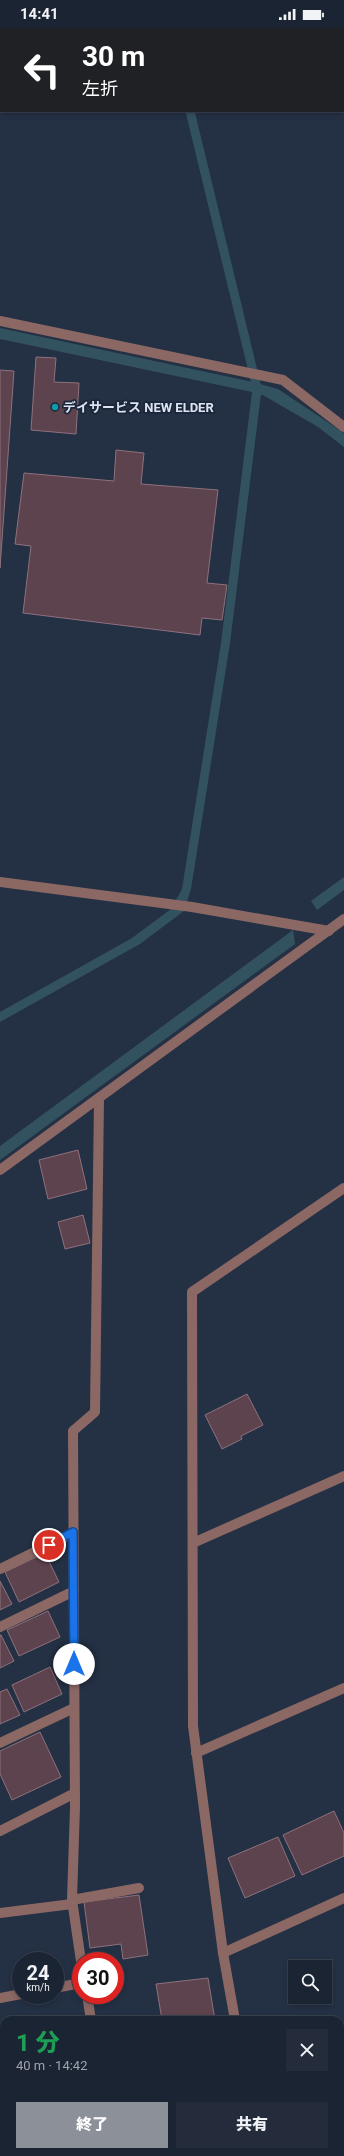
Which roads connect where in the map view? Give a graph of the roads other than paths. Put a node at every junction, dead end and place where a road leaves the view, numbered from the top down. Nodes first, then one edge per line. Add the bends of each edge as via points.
1 (0, 321) edge
2 (344, 427) edge
3 (0, 882) edge
4 (344, 919) edge
5 (329, 930) junction
6 (99, 1098) junction
7 (0, 1170) edge
8 (344, 1188) edge
9 (344, 1476) edge
10 (73, 1532) junction
11 (193, 1543) junction
12 (0, 1569) edge
13 (74, 1591) junction
14 (0, 1627) edge
15 (344, 1688) edge
16 (74, 1708) junction
17 (0, 1743) edge
18 (196, 1753) junction
19 (75, 1793) junction
20 (0, 1831) edge
21 (139, 1888) dead end
22 (344, 1898) edge
23 (72, 1902) junction
24 (0, 1913) edge
25 (80, 1952) edge
26 (223, 1952) junction
27 (12, 1996) edge
28 (0, 1998) edge
29 (88, 2004) edge
30 (90, 2016) edge
31 (234, 2016) edge

1 - 2 street via 283,380
3 - 5 street via 192,907
4 - 5 street
5 - 6 street
6 - 7 street
6 - 10 street via 95,1412 73,1432
8 - 11 street via 192,1292
9 - 11 street
10 - 12 street
10 - 13 street
11 - 18 street via 193,1726
13 - 14 street
13 - 16 street
15 - 18 street
16 - 17 street
16 - 19 street
18 - 26 street
19 - 20 street
19 - 23 street
21 - 23 street
22 - 26 street
23 - 24 street
23 - 25 street
26 - 31 street
27 - 28 street
29 - 30 street

